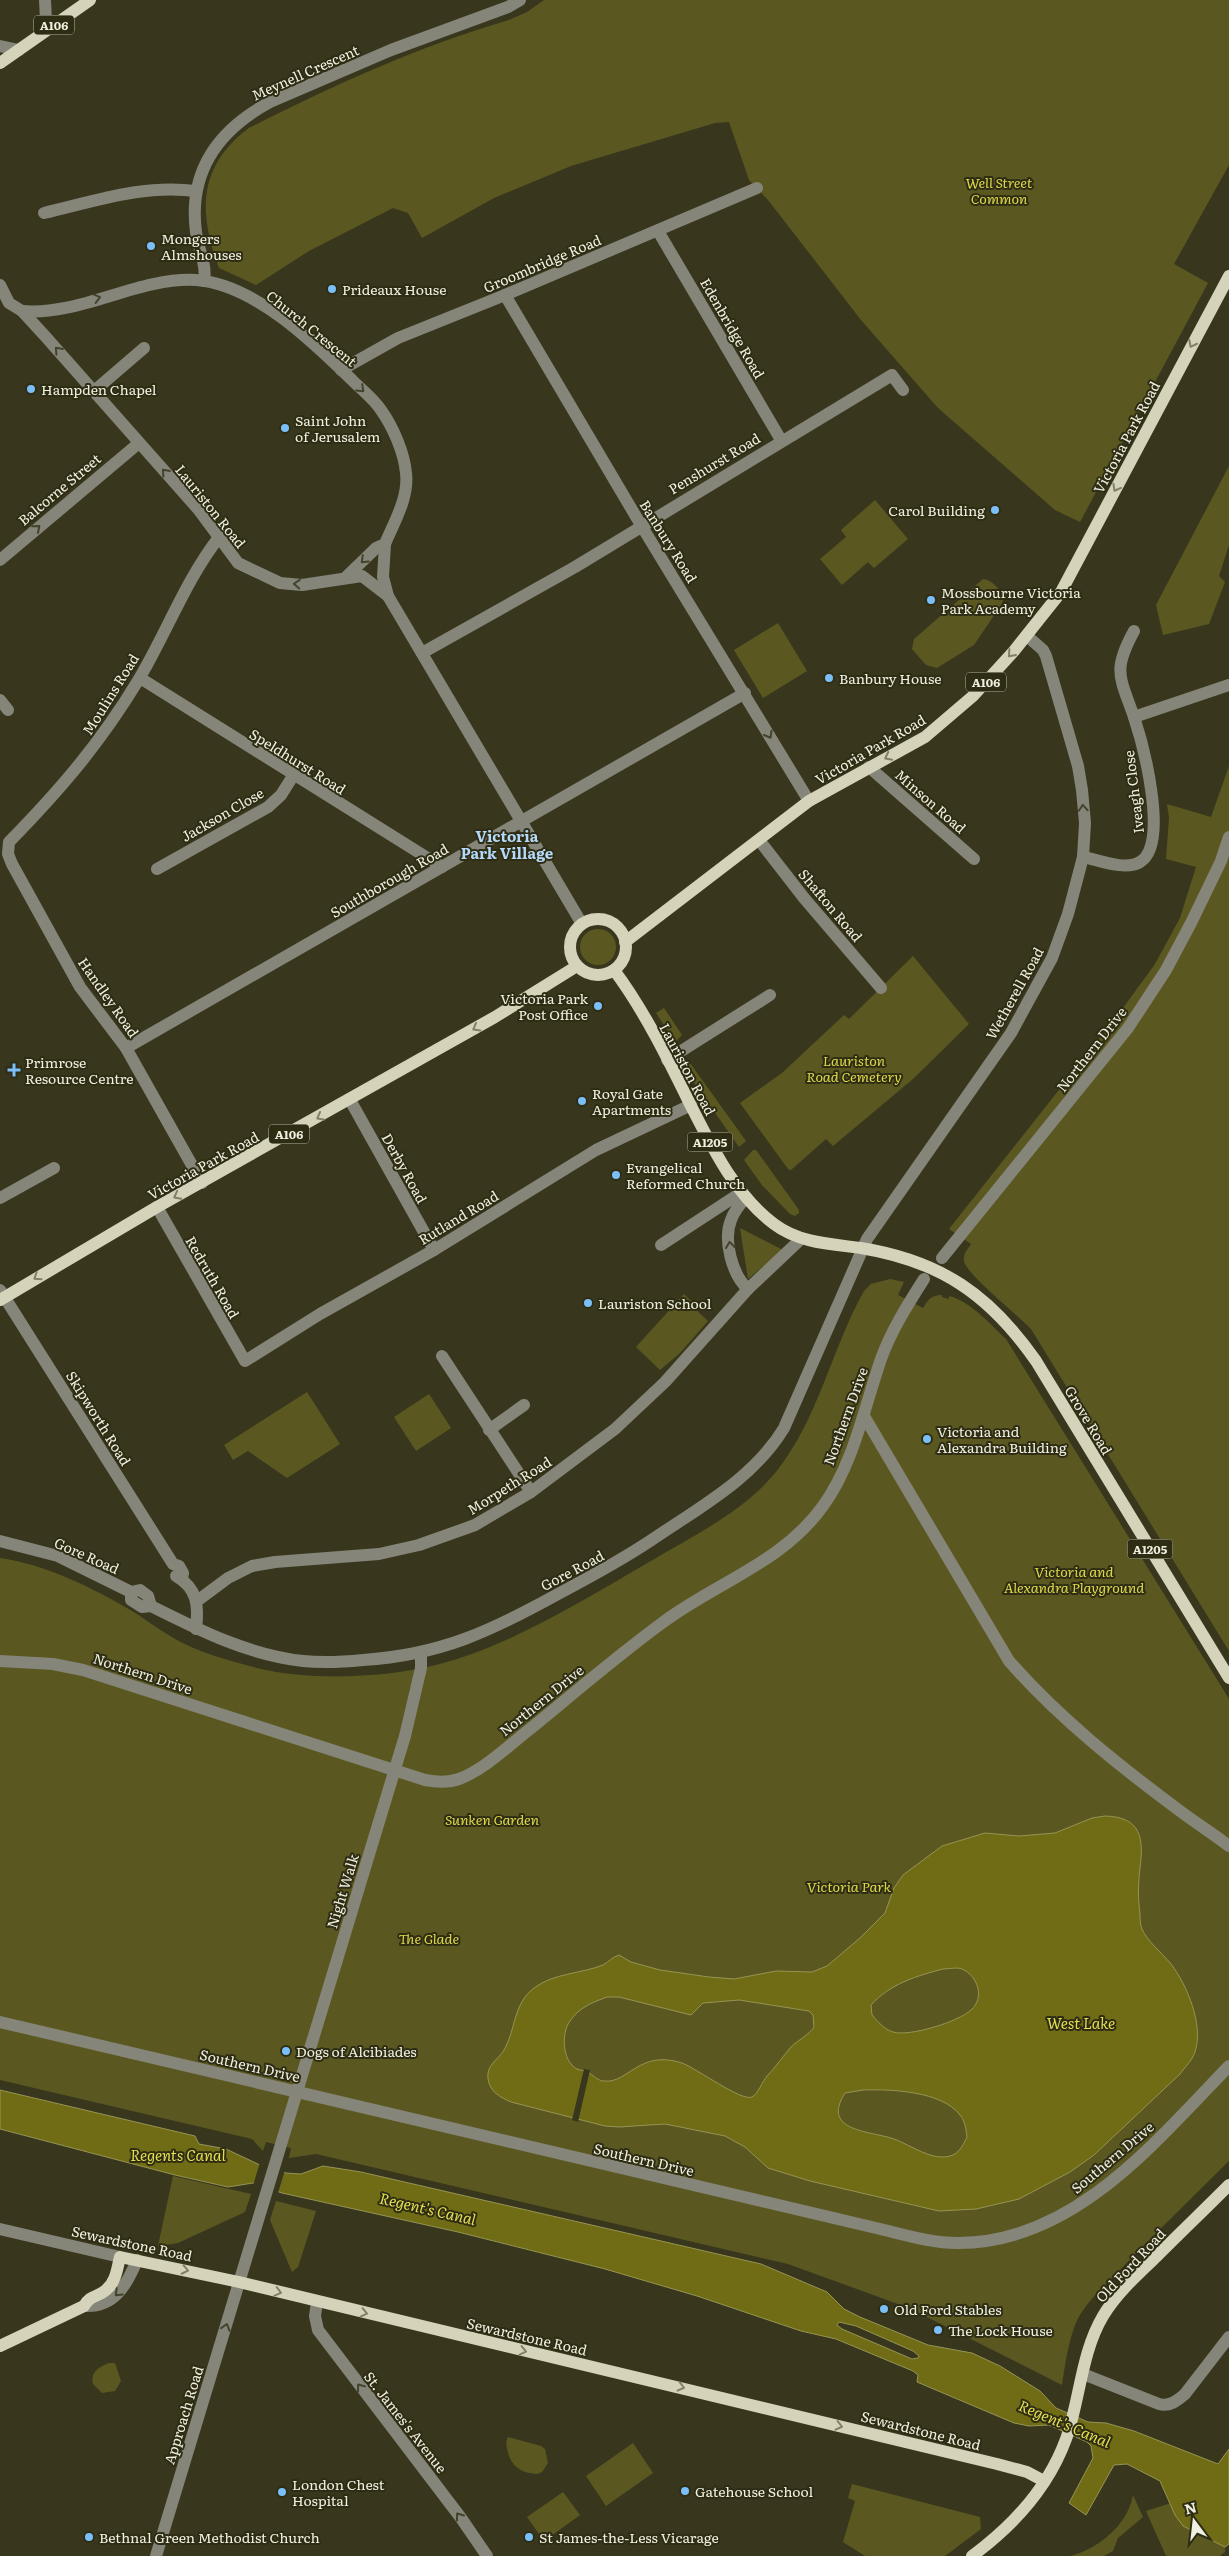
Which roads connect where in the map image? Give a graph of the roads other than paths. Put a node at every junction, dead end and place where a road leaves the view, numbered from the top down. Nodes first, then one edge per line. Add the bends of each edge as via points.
1 (45, 0) edge
2 (90, 0) edge
3 (520, 0) edge
4 (51, 28) junction
5 (0, 46) edge
6 (19, 50) junction
7 (0, 63) edge
8 (757, 188) dead end
9 (196, 191) junction
10 (44, 214) dead end
11 (658, 230) junction
12 (1229, 276) edge
13 (204, 281) junction
14 (0, 285) edge
15 (505, 295) junction
16 (3, 297) edge
17 (50, 311) junction
18 (22, 312) junction
19 (45, 336) junction
20 (144, 348) dead end
21 (342, 370) junction
22 (903, 390) dead end
23 (94, 391) junction
24 (781, 440) junction
25 (138, 443) junction
26 (641, 525) junction
27 (220, 536) junction
28 (385, 544) junction
29 (0, 560) edge
30 (345, 578) junction
31 (388, 596) junction
32 (1134, 631) dead end
33 (1027, 636) junction
34 (422, 653) junction
35 (140, 678) junction
36 (1229, 684) edge
37 (745, 693) junction
38 (1134, 717) junction
39 (869, 767) junction
40 (293, 776) junction
41 (809, 801) junction
42 (521, 820) junction
43 (1229, 837) edge
44 (759, 840) junction
45 (8, 854) joint
46 (1083, 856) junction
47 (974, 859) dead end
48 (442, 867) junction
49 (157, 869) dead end
50 (582, 924) junction
51 (625, 942) junction
52 (577, 966) junction
53 (614, 970) junction
54 (881, 988) dead end
55 (770, 995) dead end
56 (126, 1048) junction
57 (667, 1060) junction
58 (350, 1100) junction
59 (691, 1105) junction
60 (54, 1168) dead end
61 (202, 1183) junction
62 (744, 1194) junction
63 (0, 1198) edge
64 (157, 1208) junction
65 (801, 1238) junction
66 (661, 1245) dead end
67 (862, 1248) junction
68 (434, 1250) junction
69 (942, 1258) dead end
70 (924, 1279) dead end
71 (748, 1289) junction
72 (2, 1295) edge
73 (442, 1356) dead end
74 (245, 1361) joint
75 (524, 1405) dead end
76 (864, 1416) junction
77 (490, 1430) junction
78 (531, 1492) junction
79 (0, 1542) edge
80 (197, 1601) junction
81 (196, 1629) junction
82 (420, 1654) junction
83 (0, 1661) edge
84 (1229, 1678) edge
85 (394, 1771) junction
86 (1229, 1846) edge
87 (0, 2022) edge
88 (1229, 2066) edge
89 (297, 2091) junction
90 (1229, 2185) edge
91 (258, 2216) joint
92 (0, 2229) edge
93 (120, 2257) junction
94 (137, 2260) junction
95 (239, 2282) junction
96 (317, 2302) junction
97 (84, 2306) junction
98 (1229, 2337) edge
99 (0, 2346) edge
100 (1083, 2374) junction
101 (1044, 2481) junction
102 (156, 2556) edge
103 (487, 2556) edge
104 (972, 2556) edge

1 - 4 street via 46,20
2 - 4 main road, A106
3 - 9 street, Meynell Crescent via 391,50 252,112 219,141 210,154
4 - 6 main road, A106
5 - 6 street
6 - 7 main road, A106
8 - 11 street, Groombridge Road
9 - 10 street via 130,192
9 - 13 street, Meynell Crescent via 194,216 205,271
11 - 15 street, Groombridge Road
11 - 24 street, Edenbridge Road
12 -> 33 main road, Victoria Park Road / A106 via 1062,592
17 -> 13 street, Church Crescent via 161,283
13 - 21 street, Church Crescent via 225,286 260,303
14 - 16 street
15 - 21 street, Groombridge Road via 398,338
15 - 26 street, Banbury Road
16 - 18 street, Lauriston Road
17 - 18 street, Church Crescent
17 - 19 street via 44,322
18 - 19 street, Lauriston Road
23 -> 19 street, Lauriston Road
20 - 23 street
21 -> 28 street, Church Crescent via 382,410 400,448 406,471 400,510
22 - 24 street, Penshurst Road via 892,375
23 - 25 street, Lauriston Road
24 - 26 street, Penshurst Road
27 -> 25 street, Lauriston Road
29 -> 25 street, Balcorne Street
26 - 34 street, Penshurst Road via 575,567
26 - 37 street, Banbury Road
30 -> 27 street, Lauriston Road via 302,585 280,583 238,563
27 - 35 street, Moulins Road via 178,603
28 -> 30 street via 376,548
28 - 31 street, Lauriston Road via 382,577
30 - 31 street, Lauriston Road via 362,576
31 - 34 street, Lauriston Road
32 - 38 street, Iveagh Close via 1119,665 1119,675
33 -> 39 main road, Victoria Park Road / A106 via 973,696 950,716 924,737
46 -> 33 street, Wetherell Road via 1085,823 1078,766 1046,656
34 - 42 street, Lauriston Road
35 - 40 street, Speldhurst Road
35 - 45 street, Moulins Road via 94,748 9,842
36 - 38 street
37 -> 41 street, Banbury Road
37 - 42 street, Southborough Road
38 - 46 street, Iveagh Close via 1148,772 1154,832 1151,848 1141,862 1131,865
39 - 41 main road, Victoria Park Road / A106
39 - 47 street, Minson Road
40 - 48 street, Speldhurst Road
40 - 49 street, Jackson Close via 281,795 268,807
41 - 44 main road, Victoria Park Road / A106
42 - 48 street, Southborough Road
42 - 50 street, Lauriston Road
43 - 69 street, Northern Drive via 1191,923 1166,970 1128,1028
44 - 51 main road, Victoria Park Road / A106
44 - 54 street, Shafton Road
45 - 56 street, Handley Road via 80,987
46 - 67 street, Wetherell Road via 1068,914 1052,958 1015,1025
48 - 56 street, Southborough Road
50 - 51 main road via 601,920 611,922 619,929
50 - 52 main road via 571,942 572,959
51 - 53 main road via 622,961
52 - 53 main road via 595,975
52 -> 58 main road, Victoria Park Road / A106
53 - 57 main road, Lauriston Road / A1205
55 - 57 street
56 - 61 street, Handley Road
57 - 59 main road, Lauriston Road / A1205
58 -> 61 main road, Victoria Park Road / A106
58 - 68 street, Derby Road
59 - 62 main road, Lauriston Road / A1205 via 715,1151
59 - 68 street, Rutland Road via 596,1150
60 - 63 street
61 -> 64 main road, Victoria Park Road / A106
62 - 65 main road, Lauriston Road / A1205 via 774,1224
62 - 66 street
71 -> 62 street via 737,1276 729,1235 731,1220
64 -> 72 main road, Victoria Park Road / A106
64 - 74 street, Redruth Road
65 - 67 main road, Lauriston Road / A1205
65 - 71 street, Morpeth Road
67 - 82 street, Gore Road via 784,1428 771,1450 757,1464 727,1489 616,1563 504,1624
67 - 84 main road, Grove Road / A1205 via 934,1268 981,1299 1006,1322 1036,1361
68 - 74 street, Rutland Road via 320,1314
70 - 76 street, Northern Drive via 882,1358
71 - 78 street, Morpeth Road via 665,1382 615,1429
72 - 80 street, Skipworth Road via 173,1564 183,1572 182,1578
73 - 77 street
75 - 77 street
76 - 85 street, Northern Drive via 846,1463 823,1505 798,1535 772,1557 663,1622 469,1774 451,1781 435,1782
76 - 86 street via 990,1629 1034,1690 1147,1786
77 - 78 street
78 - 80 street, Morpeth Road via 475,1525 419,1545 379,1554 252,1566 228,1578
79 - 81 street, Gore Road via 58,1556 131,1592 131,1600 142,1607 151,1606
80 - 81 street
81 - 82 street, Gore Road via 240,1647 302,1661 351,1661
82 - 85 street, Night Walk via 421,1668
83 - 85 street, Northern Drive via 53,1664 83,1670
85 - 89 street, Night Walk
87 - 89 street, Southern Drive
88 - 89 street, Southern Drive via 1149,2148 1075,2207 1014,2236 957,2243 876,2228
89 - 91 street, Night Walk
90 - 100 main road, Old Ford Road via 1135,2277 1108,2309 1090,2347
91 - 95 street, Approach Road
92 - 93 street, Sewardstone Road
93 - 94 main road, Sewardstone Road
93 - 97 main road via 115,2278 106,2290 89,2297
94 -> 95 main road, Sewardstone Road
94 -> 97 street via 128,2282 117,2296 95,2307
95 -> 96 main road, Sewardstone Road
102 -> 95 street, Approach Road
96 -> 101 main road, Sewardstone Road via 997,2464 1027,2472
103 -> 96 street, St. James's Avenue via 318,2330
97 - 99 main road
98 - 100 street via 1185,2394 1167,2405
100 - 101 main road, Old Ford Road via 1066,2439
101 - 104 main road, Old Ford Road via 1013,2522

